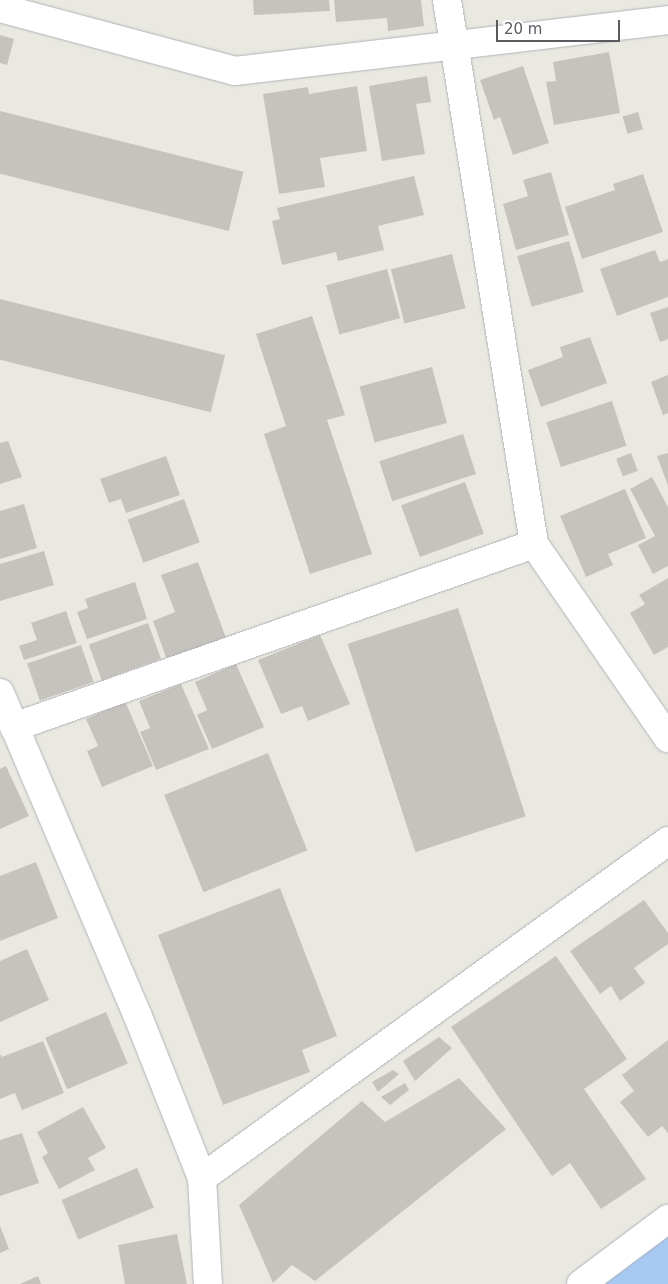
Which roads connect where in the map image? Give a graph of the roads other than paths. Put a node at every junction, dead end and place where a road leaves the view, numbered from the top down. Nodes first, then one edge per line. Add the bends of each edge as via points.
1 (447, 0) edge
2 (0, 8) edge
3 (668, 20) edge
4 (455, 47) junction
5 (534, 544) junction
6 (0, 693) edge
7 (14, 727) junction
8 (668, 738) edge
9 (668, 841) edge
10 (202, 1178) junction
11 (668, 1219) edge
12 (208, 1284) edge
13 (581, 1284) edge

1 - 4 street
2 - 4 street via 235,71
3 - 4 street
4 - 5 street
5 - 7 street
5 - 8 street
6 - 7 street
7 - 10 street via 137,1014
9 - 10 street
10 - 12 street
11 - 13 street

